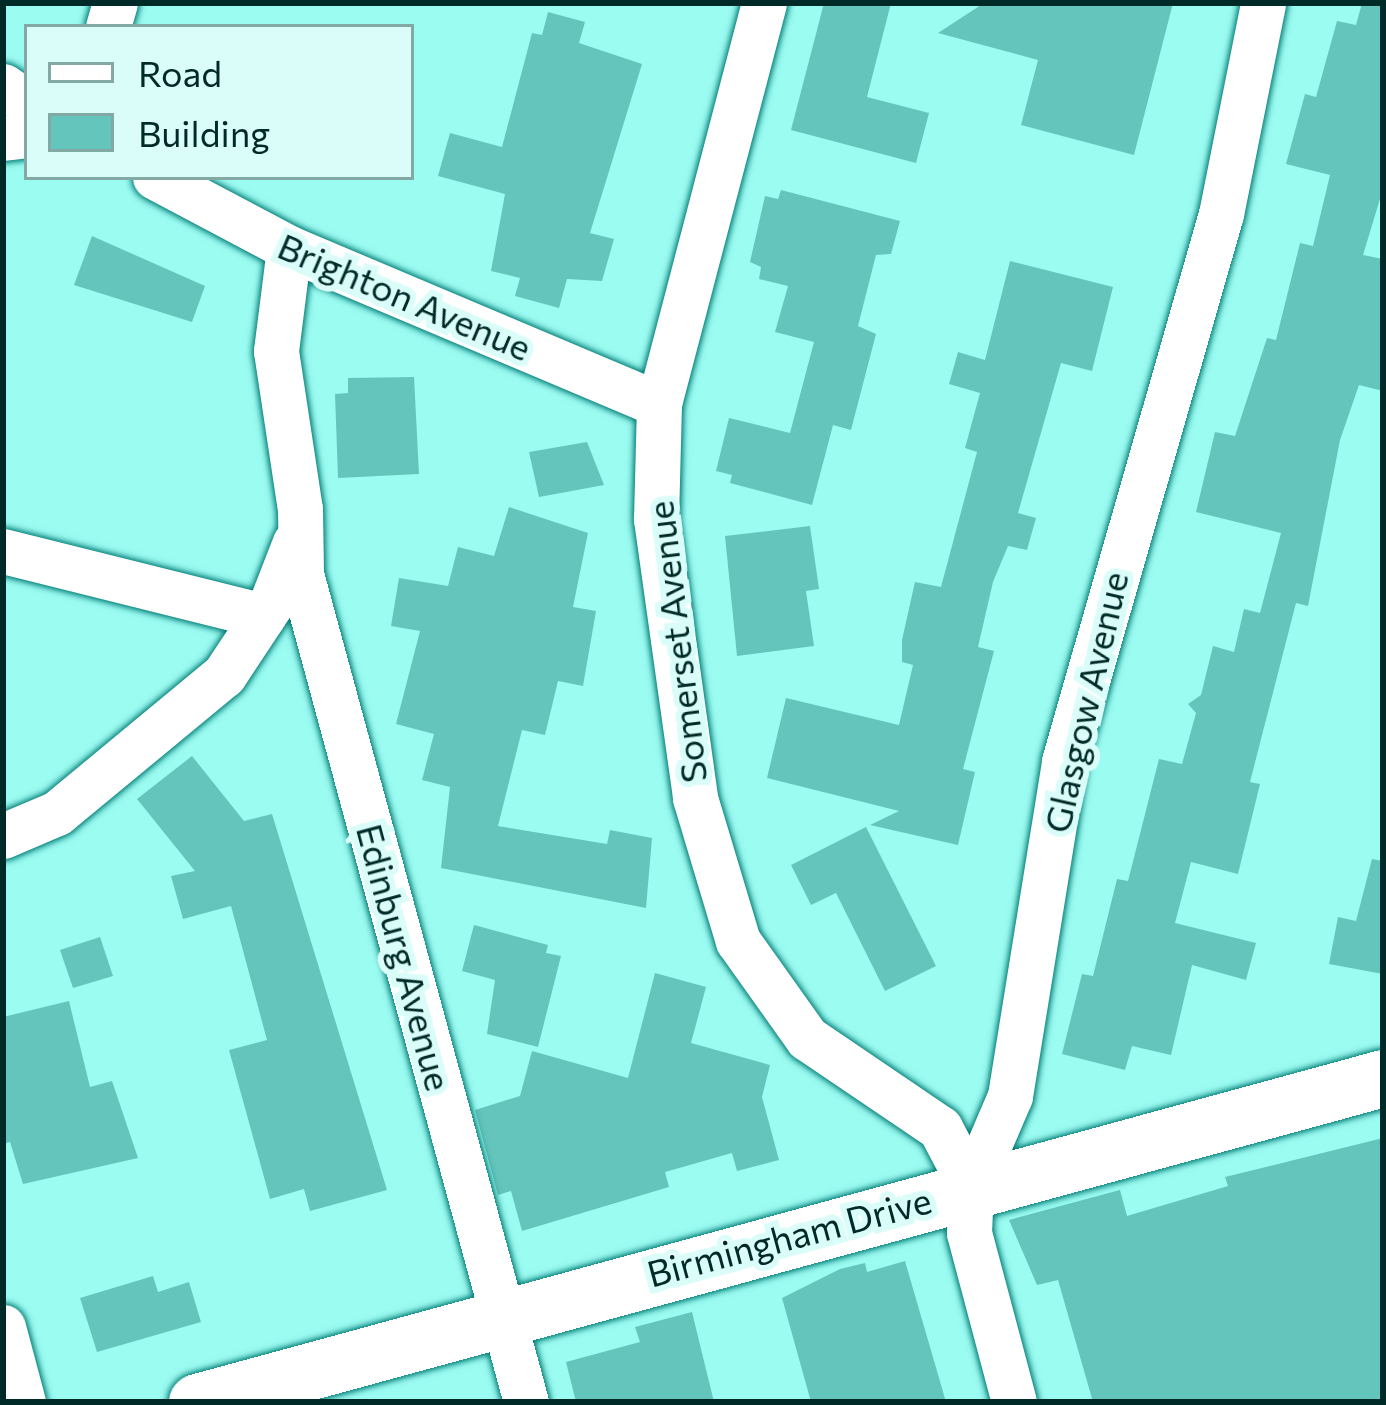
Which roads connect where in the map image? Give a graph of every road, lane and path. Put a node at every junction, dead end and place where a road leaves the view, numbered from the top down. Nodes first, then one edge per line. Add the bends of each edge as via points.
1 (764, 3) edge
2 (1263, 3) edge
3 (161, 180) edge
4 (289, 248) junction
5 (659, 404) junction
6 (300, 509) junction
7 (3, 550) edge
8 (262, 616) junction
9 (3, 836) edge
10 (1383, 1078) edge
11 (970, 1187) junction
12 (502, 1314) junction
13 (3, 1328) edge
14 (23, 1402) edge
15 (197, 1402) edge
16 (526, 1402) edge
17 (1014, 1402) edge

1 - 5 street, Somerset Avenue
2 - 11 street, Glasgow Avenue via 1221,214 1064,761 1010,1096
3 - 4 street, Brighton Avenue
4 - 5 street, Brighton Avenue
4 - 6 street via 276,351
5 - 11 street, Somerset Avenue via 656,519 694,798 738,941 807,1038 940,1128
6 - 8 street via 292,555
6 - 12 street, Edinburg Avenue via 301,574
7 - 8 street
8 - 9 street via 208,688 58,813
10 - 11 main road, Birmingham Drive
11 - 12 main road, Birmingham Drive
11 - 17 street, Glasgow Avenue via 969,1232
12 - 15 main road, Birmingham Drive
12 - 16 street, Edinburg Avenue
13 - 14 street

